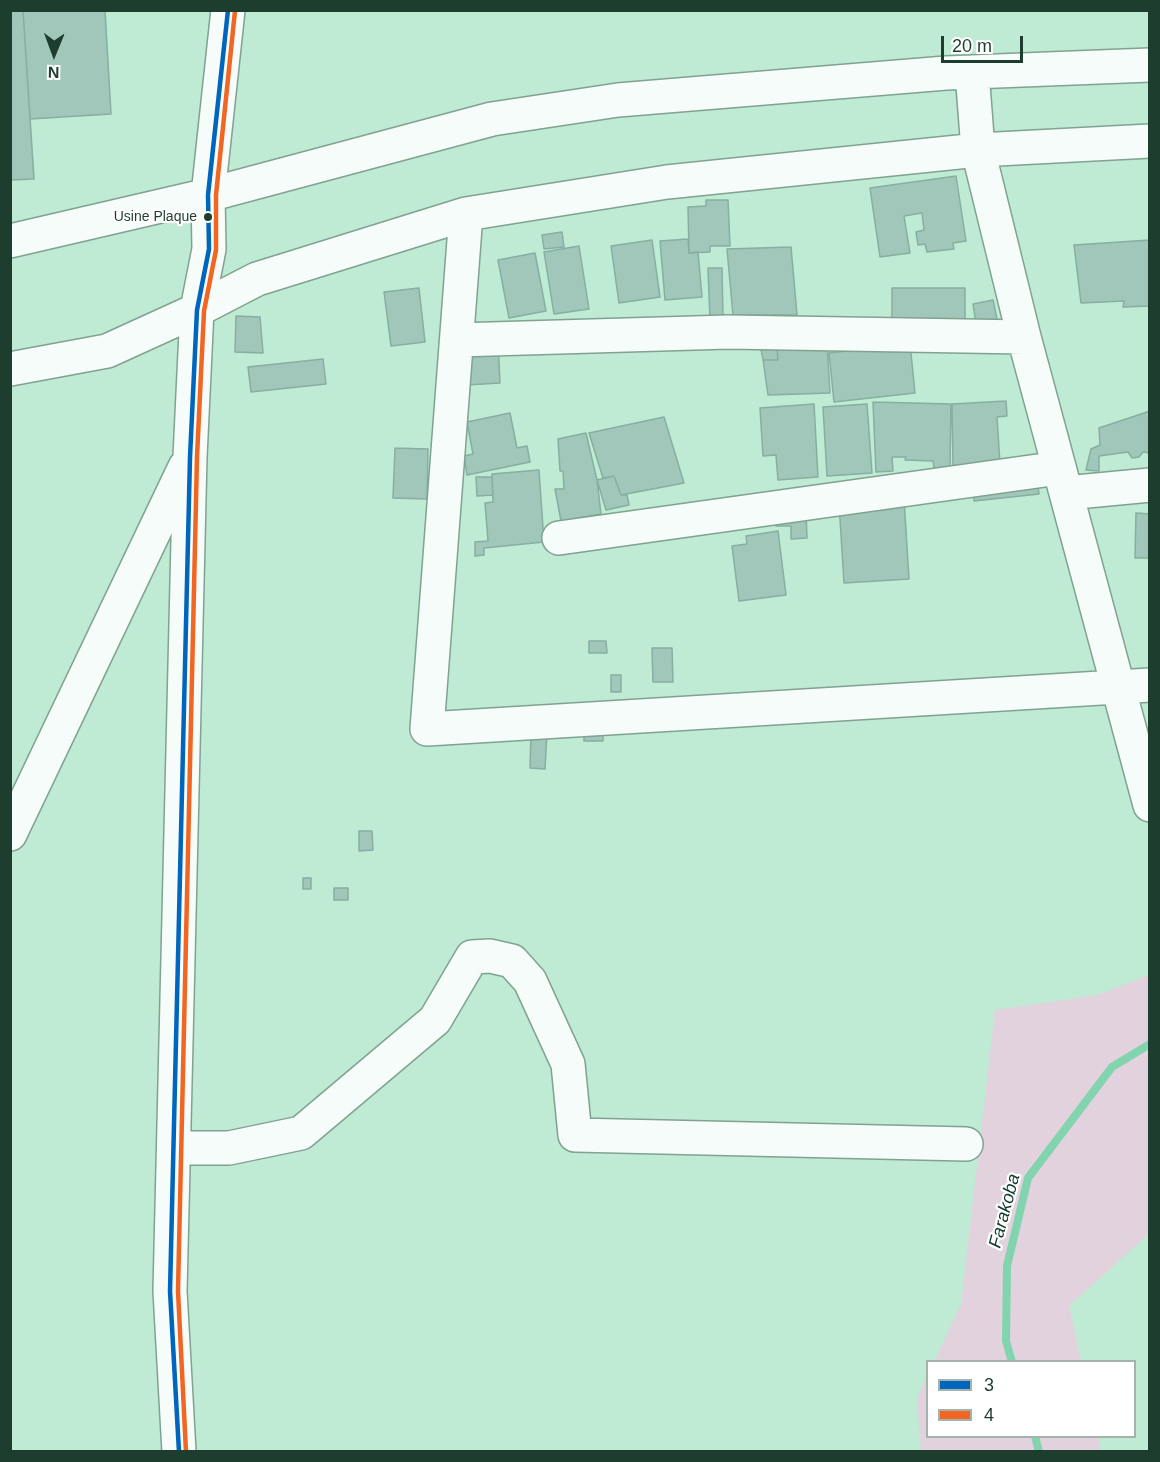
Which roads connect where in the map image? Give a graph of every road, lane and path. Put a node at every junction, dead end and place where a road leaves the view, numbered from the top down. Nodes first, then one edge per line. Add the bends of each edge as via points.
1 (228, 10) edge
2 (1149, 65) edge
3 (972, 72) junction
4 (1149, 141) edge
5 (978, 150) junction
6 (208, 195) junction
7 (466, 214) junction
8 (10, 241) edge
9 (197, 310) junction
10 (1024, 337) junction
11 (457, 340) junction
12 (10, 369) edge
13 (190, 457) junction
14 (1063, 480) junction
15 (1149, 485) edge
16 (559, 538) dead end
17 (1134, 686) edge
18 (24, 779) edge
19 (1149, 805) edge
20 (10, 834) edge
21 (966, 1144) dead end
22 (174, 1148) junction
23 (179, 1452) edge

1 - 6 street
2 - 3 street
3 - 5 street
3 - 6 street via 618,100 492,119
4 - 5 street
5 - 7 street via 667,182
5 - 10 street
6 - 8 street
6 - 9 street via 209,249
7 - 9 street via 257,279
7 - 11 street
9 - 12 street via 107,351
9 - 13 street
10 - 11 street via 728,332
10 - 14 street
11 - 17 street via 427,729
13 - 18 street
13 - 22 street
14 - 15 street
14 - 16 street
14 - 17 street
17 - 19 street
18 - 20 street
21 - 22 street via 575,1135 568,1064 530,981 512,961 490,956 472,957 435,1020 301,1133 229,1148
22 - 23 street via 170,1291

